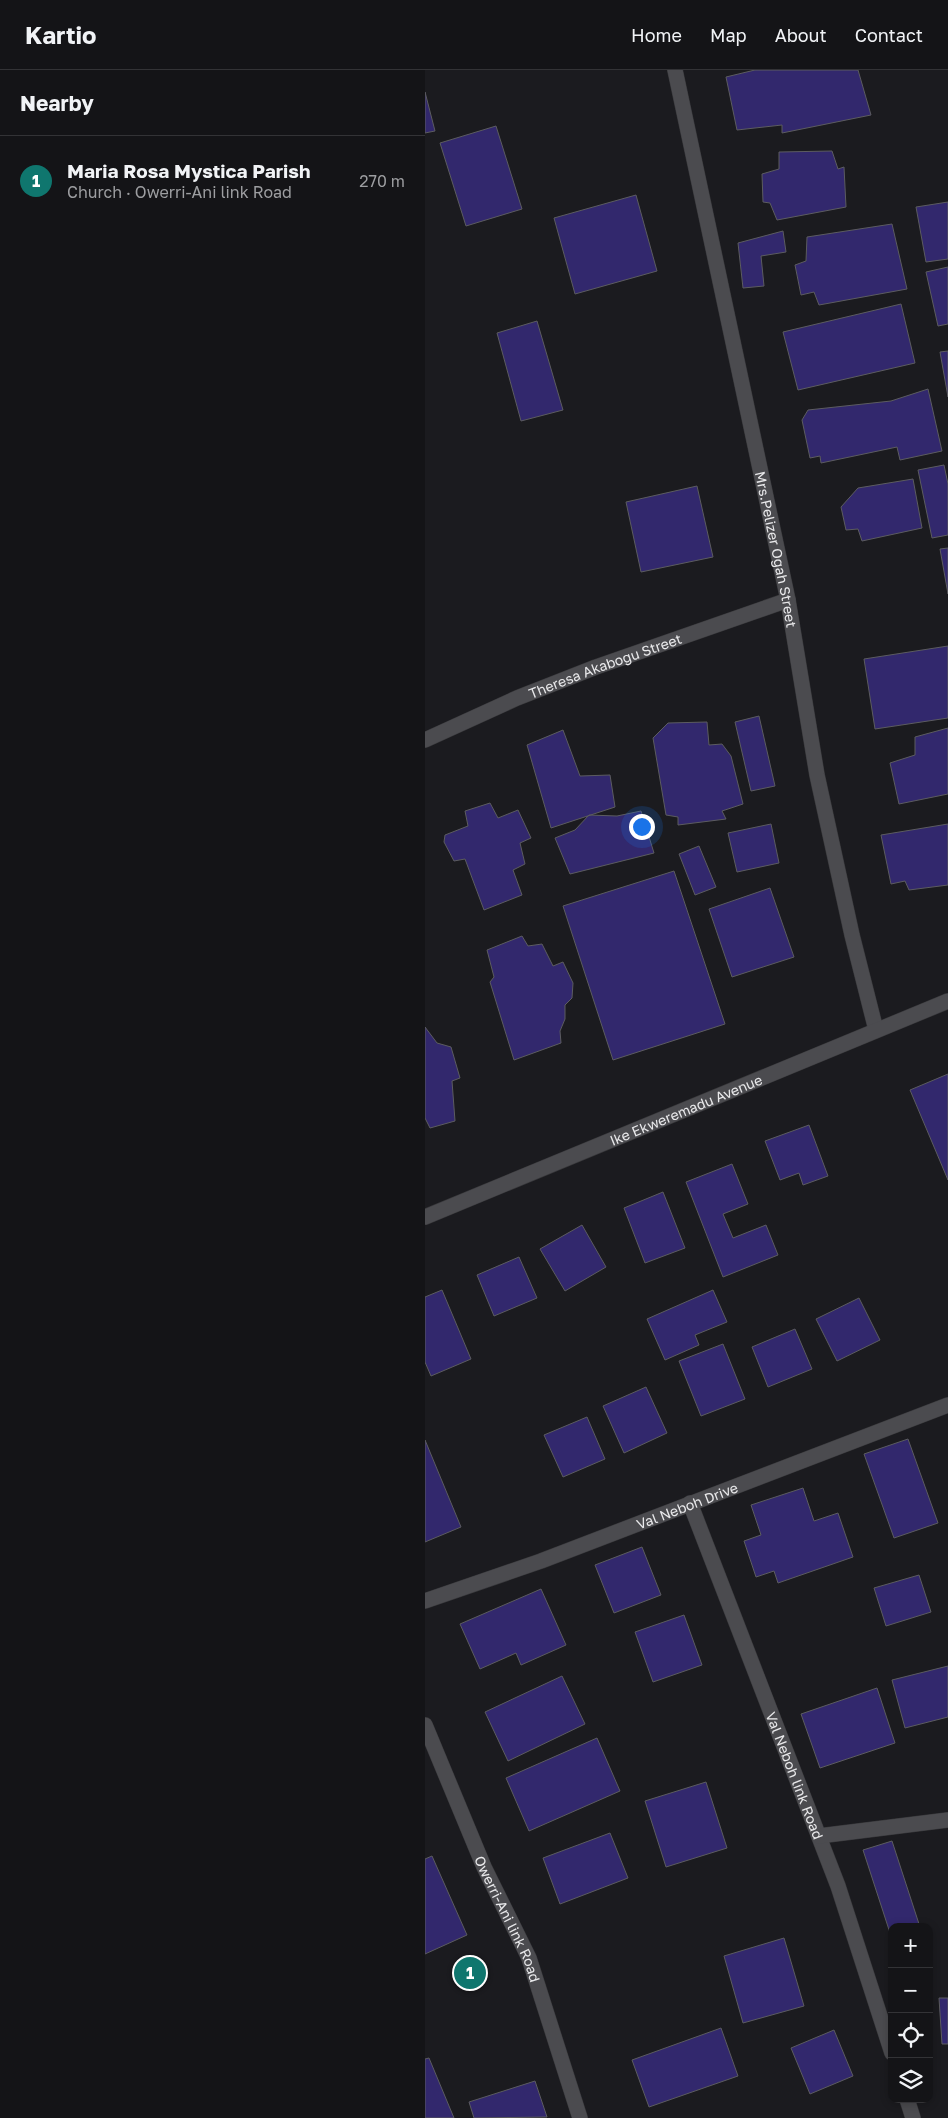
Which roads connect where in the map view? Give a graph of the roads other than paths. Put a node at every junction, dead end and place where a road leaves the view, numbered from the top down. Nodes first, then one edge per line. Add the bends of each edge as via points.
1 (675, 70) edge
2 (788, 600) junction
3 (425, 740) edge
4 (948, 1001) edge
5 (877, 1030) junction
6 (425, 1217) edge
7 (948, 1405) edge
8 (690, 1503) junction
9 (425, 1601) edge
10 (425, 1725) edge
11 (948, 1820) edge
12 (819, 1836) junction
13 (888, 2041) edge
14 (908, 2103) edge
15 (580, 2118) edge
16 (913, 2118) edge

1 - 2 street, Mrs.Pelizer Ogah Street
2 - 3 street, Theresa Akabogu Street via 587,670
2 - 5 street, Mrs.Pelizer Ogah Street via 817,775 852,935
4 - 5 street, Ike Ekweremadu Avenue
5 - 6 street, Ike Ekweremadu Avenue
7 - 8 street, Val Neboh Drive
8 - 9 street, Val Neboh Drive via 541,1561
8 - 12 street, Val Neboh link Road
10 - 15 street, Owerri-Ani link Road via 484,1868 529,1958
11 - 12 street
12 - 13 street, Val Neboh link Road
14 - 16 street

